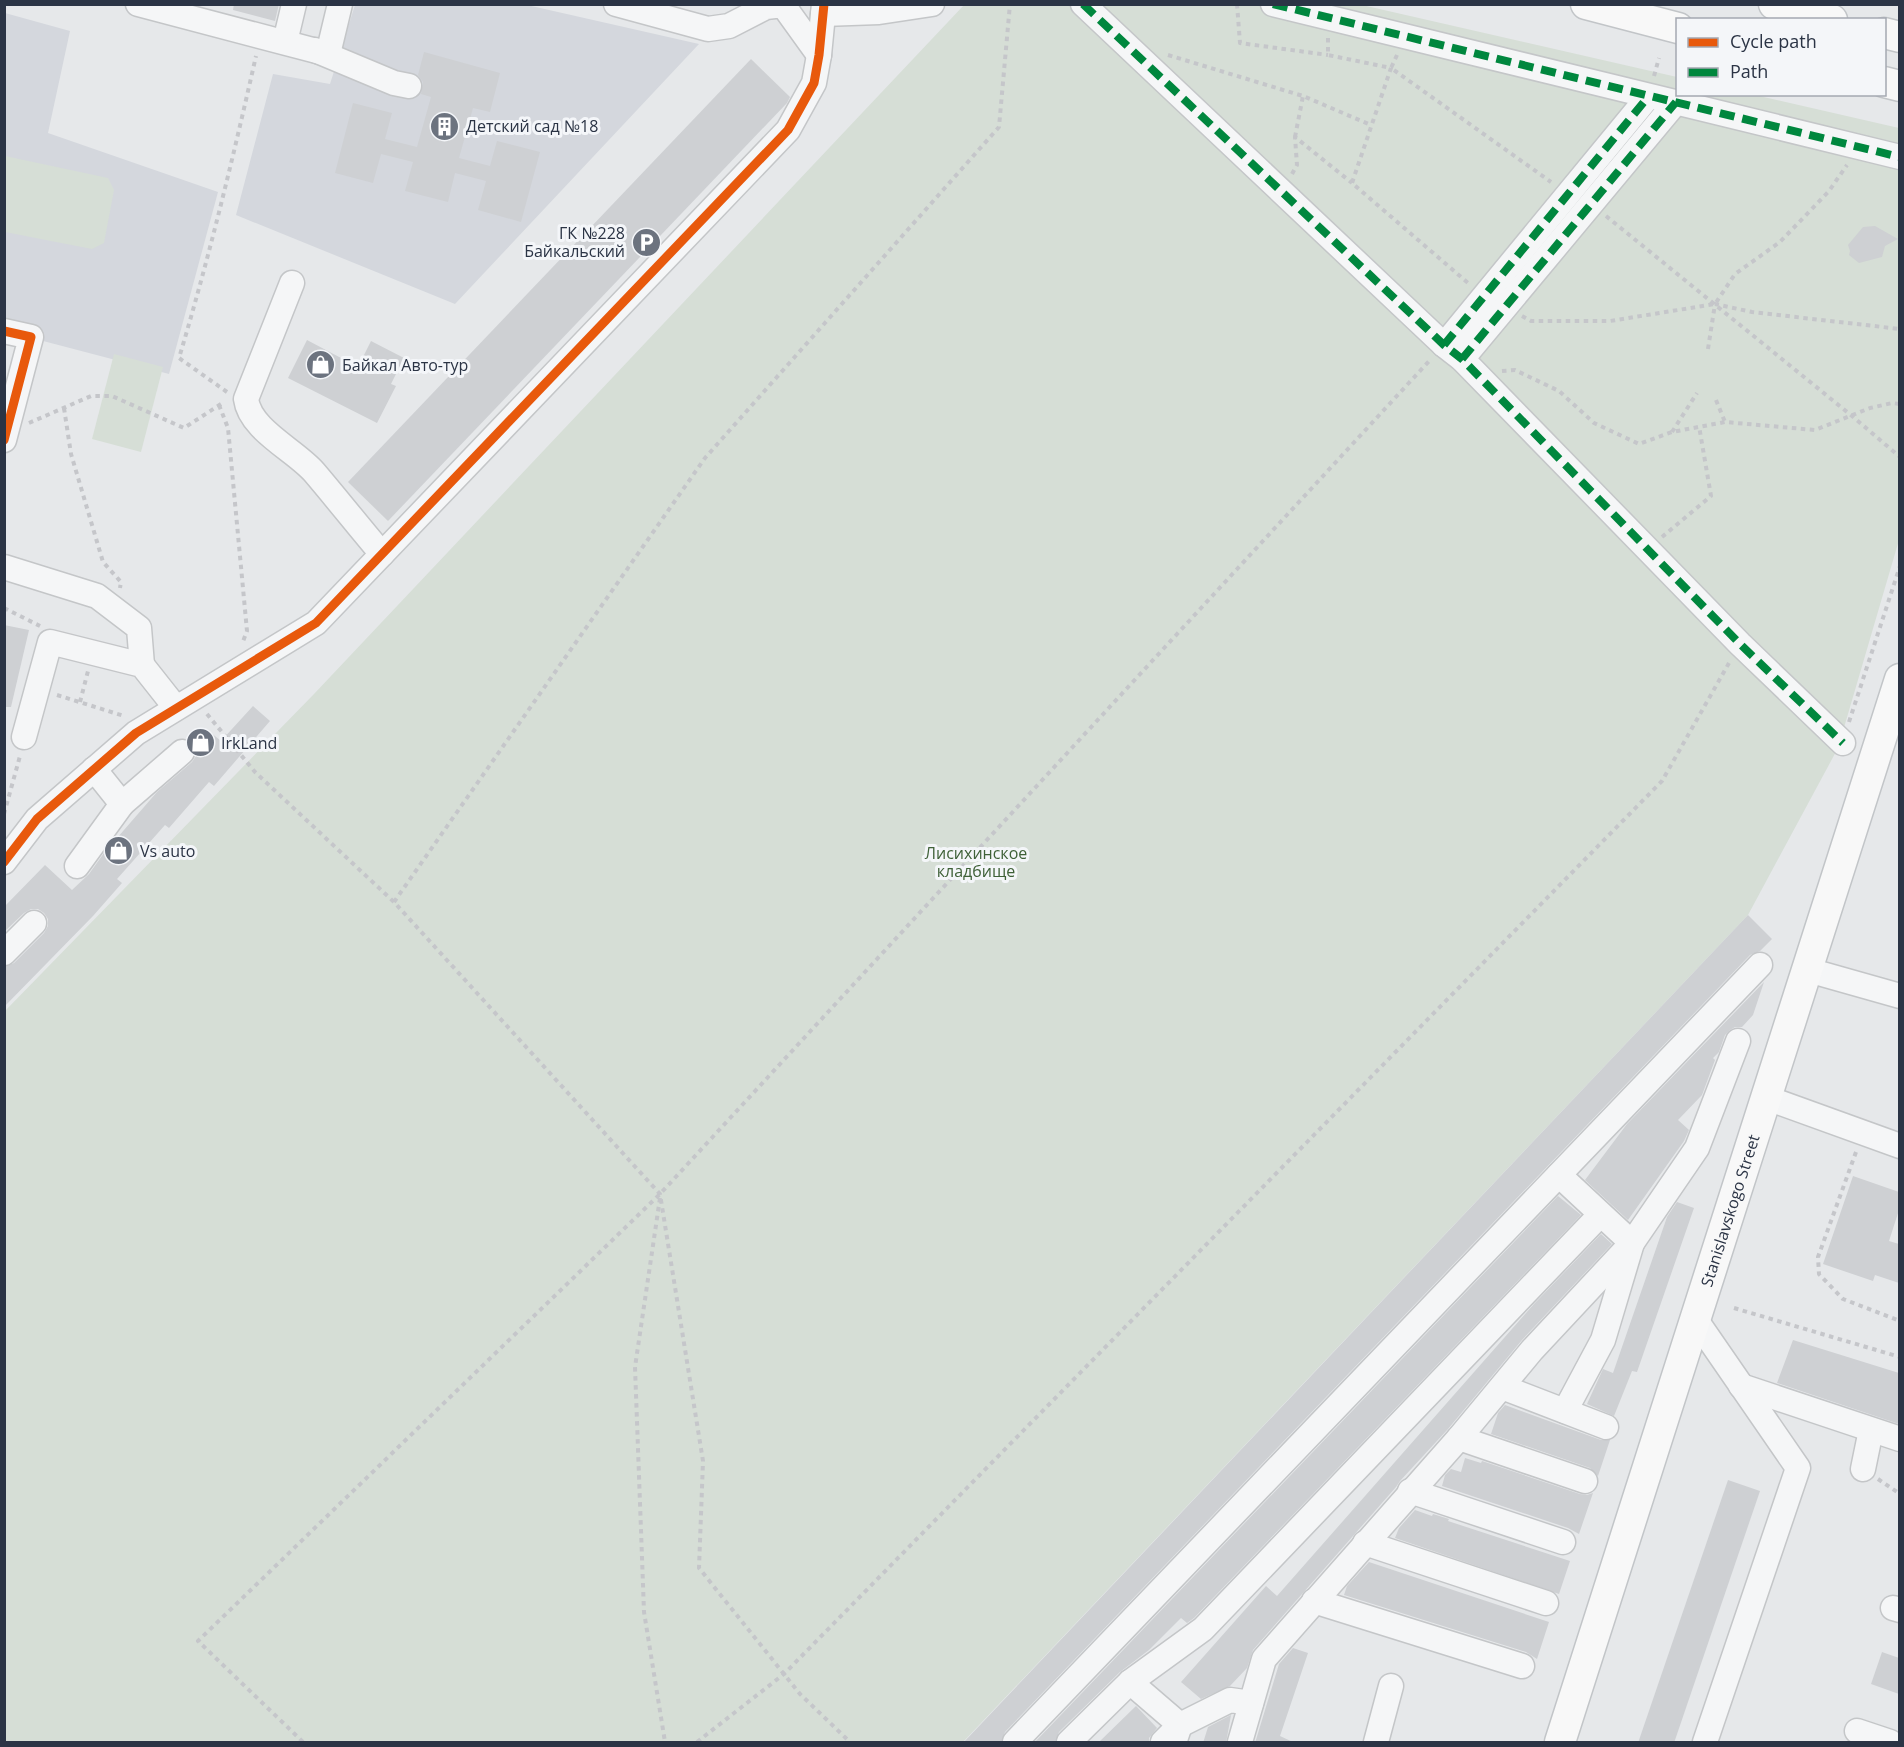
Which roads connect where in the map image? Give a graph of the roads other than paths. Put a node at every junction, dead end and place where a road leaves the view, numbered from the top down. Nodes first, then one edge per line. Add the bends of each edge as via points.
1 (138, 4) edge
2 (294, 4) edge
3 (340, 4) edge
4 (616, 4) edge
5 (932, 4) edge
6 (1083, 4) edge
7 (1273, 4) edge
8 (1586, 4) edge
9 (1774, 4) edge
10 (783, 5) edge
11 (172, 8) edge
12 (823, 9) edge
13 (1825, 18) edge
14 (1676, 28) edge
15 (285, 42) junction
16 (315, 50) junction
17 (819, 55) junction
18 (409, 86) dead end
19 (1648, 97) junction
20 (1676, 102) junction
21 (1899, 158) edge
22 (292, 283) dead end
23 (4, 331) edge
24 (1461, 359) junction
25 (5, 436) edge
26 (382, 554) junction
27 (4, 567) edge
28 (142, 665) junction
29 (1899, 679) edge
30 (185, 703) junction
31 (1892, 708) junction
32 (24, 737) road end
33 (1899, 739) edge
34 (1843, 743) road end
35 (182, 752) dead end
36 (94, 769) junction
37 (122, 804) junction
38 (4, 862) edge
39 (77, 866) dead end
40 (34, 923) dead end
41 (4, 953) edge
42 (1760, 965) dead end
43 (1808, 970) junction
44 (1899, 996) edge
45 (1738, 1041) dead end
46 (1767, 1098) junction
47 (1899, 1146) edge
48 (1559, 1175) junction
49 (1600, 1215) junction
50 (1632, 1243) junction
51 (1695, 1320) junction
52 (1741, 1386) junction
53 (1502, 1387) junction
54 (1565, 1411) junction
55 (1606, 1427) dead end
56 (1871, 1430) junction
57 (1459, 1438) junction
58 (1899, 1439) edge
59 (1863, 1468) dead end
60 (1586, 1481) dead end
61 (1410, 1491) junction
62 (1563, 1542) dead end
63 (1365, 1543) junction
64 (1314, 1601) junction
65 (1546, 1603) dead end
66 (1522, 1666) dead end
67 (1130, 1682) junction
68 (1391, 1686) dead end
69 (1251, 1703) junction
70 (1857, 1731) dead end
71 (1172, 1737) edge
72 (1015, 1743) edge
73 (1069, 1743) edge
74 (1240, 1743) edge
75 (1376, 1743) edge
76 (1560, 1743) edge
77 (1705, 1743) edge
78 (1890, 1743) edge

1 - 11 street
2 - 15 street
3 - 16 street via 328,54
4 - 10 street via 708,29 729,26 766,7
5 - 12 street via 879,12
6 - 24 street
7 - 19 street
8 - 14 main road
9 - 13 main road
10 - 17 street
11 - 15 street
12 - 17 street
15 - 16 street
16 - 18 street
17 - 26 street via 814,83 788,130
19 - 20 street
19 - 24 street via 1484,297
20 - 21 street
20 - 24 street
22 - 26 street via 246,399 247,406 262,427 312,470
23 - 25 street via 31,337
24 - 34 street via 1740,644
26 - 30 street via 316,623
27 - 28 street via 97,596 139,628
28 - 30 street
28 - 32 street via 50,642
29 - 31 main road, Stanislavskogo Street
30 - 36 street via 136,733
31 - 33 street
31 - 43 main road, Stanislavskogo Street
35 - 37 street
36 - 37 street
36 - 38 street via 37,819
37 - 39 street
40 - 41 street
42 - 48 street
43 - 44 street
43 - 46 main road, Stanislavskogo Street
45 - 50 street via 1697,1148
46 - 47 street
46 - 51 main road, Stanislavskogo Street
48 - 49 street
48 - 72 street
49 - 50 street
49 - 67 street via 1203,1629
50 - 53 street
50 - 54 street via 1603,1340
51 - 52 street
51 - 76 main road, Stanislavskogo Street
52 - 56 street
52 - 77 street via 1798,1468
53 - 54 street
53 - 57 street
54 - 55 street
56 - 58 street
56 - 59 street
57 - 60 street
57 - 61 street
61 - 62 street
61 - 63 street
63 - 64 street
63 - 65 street
64 - 66 street
64 - 69 street via 1264,1659
67 - 71 street
67 - 73 street
68 - 75 street
69 - 71 street via 1230,1700
69 - 74 street
70 - 78 street

